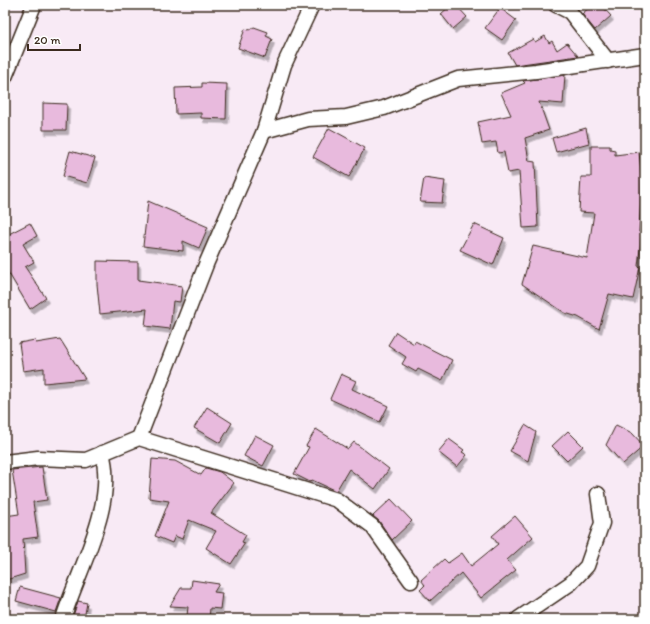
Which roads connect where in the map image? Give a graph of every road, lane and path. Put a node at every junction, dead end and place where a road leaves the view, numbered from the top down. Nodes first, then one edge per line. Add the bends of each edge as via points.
1 (34, 5) edge
2 (312, 5) edge
3 (556, 5) edge
4 (645, 55) edge
5 (608, 61) junction
6 (5, 77) edge
7 (264, 131) junction
8 (139, 438) junction
9 (102, 453) junction
10 (5, 462) edge
11 (598, 494) dead end
12 (411, 581) dead end
13 (63, 619) edge
14 (518, 619) edge

1 - 6 street
2 - 7 street via 284,64
3 - 5 street via 570,12
4 - 5 street
5 - 7 street via 458,79 384,108 346,117 308,119
7 - 8 street via 207,262
8 - 9 street
8 - 12 street via 338,500 372,526
9 - 10 street via 86,460 38,458
9 - 13 street via 106,467 104,493 94,538
11 - 14 street via 602,523 587,566 571,584

